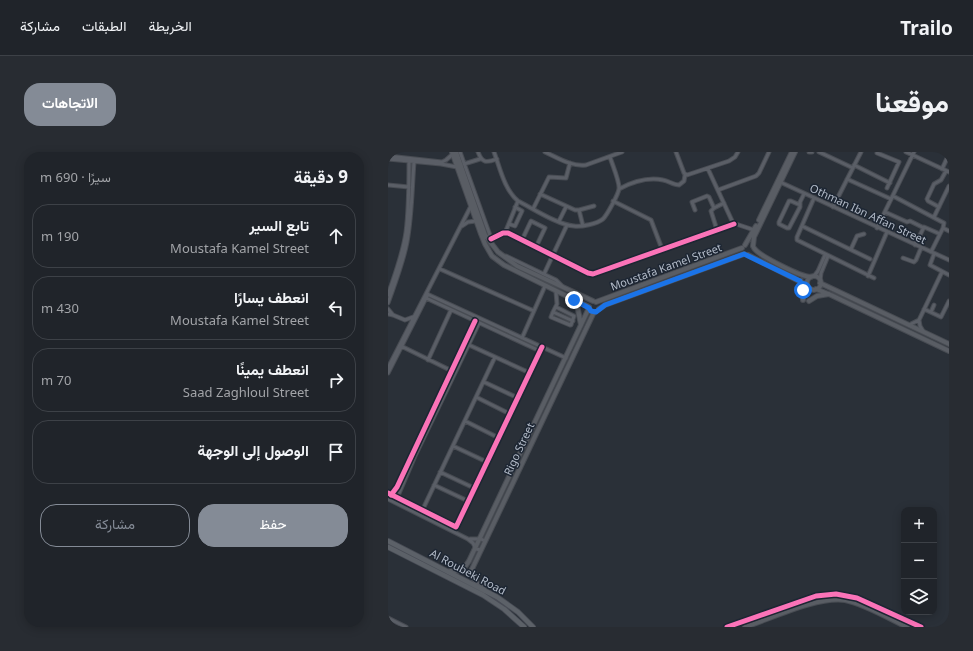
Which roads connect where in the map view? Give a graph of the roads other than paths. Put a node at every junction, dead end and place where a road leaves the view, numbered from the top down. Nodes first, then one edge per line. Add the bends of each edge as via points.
1 (460, 152) edge
2 (478, 152) edge
3 (494, 152) edge
4 (545, 152) edge
5 (622, 152) edge
6 (676, 152) edge
7 (738, 152) edge
8 (769, 152) edge
9 (792, 152) edge
10 (795, 152) edge
11 (819, 152) edge
12 (860, 152) edge
13 (906, 152) edge
14 (453, 153) edge
15 (825, 153) edge
16 (878, 153) edge
17 (914, 154) edge
18 (949, 154) edge
19 (388, 157) edge
20 (610, 157) junction
21 (480, 159) junction
22 (497, 159) junction
23 (412, 161) junction
24 (570, 163) junction
25 (464, 164) junction
26 (457, 167) junction
27 (853, 167) junction
28 (708, 169) junction
29 (942, 169) junction
30 (947, 172) edge
31 (685, 175) junction
32 (847, 179) junction
33 (780, 182) junction
34 (890, 183) junction
35 (388, 185) edge
36 (466, 185) junction
37 (949, 186) edge
38 (409, 187) junction
39 (619, 188) junction
40 (887, 188) dead end
41 (718, 190) junction
42 (540, 194) junction
43 (804, 194) junction
44 (814, 198) junction
45 (892, 198) junction
46 (518, 201) junction
47 (613, 201) junction
48 (724, 203) junction
49 (800, 205) junction
50 (471, 206) junction
51 (594, 206) dead end
52 (515, 207) junction
53 (566, 207) junction
54 (833, 207) junction
55 (939, 207) junction
56 (714, 208) junction
57 (533, 209) junction
58 (579, 210) junction
59 (695, 210) dead end
60 (885, 212) junction
61 (934, 217) junction
62 (476, 221) junction
63 (559, 221) junction
64 (509, 224) junction
65 (567, 224) junction
66 (734, 224) junction
67 (583, 226) junction
68 (802, 226) junction
69 (877, 228) junction
70 (924, 228) junction
71 (943, 228) junction
72 (717, 230) junction
73 (754, 230) junction
74 (949, 231) edge
75 (887, 232) junction
76 (505, 233) junction
77 (864, 234) dead end
78 (940, 234) junction
79 (491, 239) junction
80 (752, 239) junction
81 (522, 240) junction
82 (915, 245) junction
83 (744, 246) junction
84 (536, 247) junction
85 (753, 247) junction
86 (921, 248) junction
87 (662, 249) junction
88 (850, 249) junction
89 (932, 253) junction
90 (759, 254) junction
91 (553, 255) junction
92 (746, 255) junction
93 (827, 256) junction
94 (870, 258) dead end
95 (903, 258) dead end
96 (757, 259) junction
97 (949, 260) edge
98 (440, 269) junction
99 (942, 272) junction
100 (544, 274) junction
101 (801, 275) junction
102 (949, 275) edge
103 (812, 276) junction
104 (868, 276) junction
105 (874, 278) dead end
106 (800, 280) junction
107 (820, 282) junction
108 (807, 285) junction
109 (545, 286) junction
110 (564, 289) junction
111 (816, 289) junction
112 (556, 292) junction
113 (829, 292) junction
114 (427, 294) junction
115 (388, 295) edge
116 (426, 298) junction
117 (606, 299) junction
118 (803, 300) dead end
119 (595, 301) junction
120 (809, 301) dead end
121 (949, 301) edge
122 (578, 302) junction
123 (388, 303) edge
124 (607, 304) junction
125 (934, 305) dead end
126 (556, 307) junction
127 (589, 308) junction
128 (599, 309) junction
129 (924, 309) junction
130 (388, 310) edge
131 (451, 310) junction
132 (534, 311) junction
133 (594, 312) junction
134 (931, 312) junction
135 (388, 314) edge
136 (393, 315) junction
137 (413, 317) junction
138 (585, 318) junction
139 (405, 320) junction
140 (590, 320) junction
141 (919, 320) junction
142 (475, 321) junction
143 (479, 323) junction
144 (907, 325) junction
145 (408, 327) junction
146 (581, 327) junction
147 (506, 331) junction
148 (924, 332) junction
149 (505, 335) junction
150 (522, 338) junction
151 (467, 339) junction
152 (471, 341) junction
153 (949, 344) edge
154 (468, 345) junction
155 (401, 346) junction
156 (542, 347) junction
157 (540, 351) junction
158 (949, 351) edge
159 (495, 357) junction
160 (566, 358) junction
161 (428, 360) junction
162 (388, 368) edge
163 (452, 371) junction
164 (388, 373) edge
165 (530, 373) junction
166 (484, 382) junction
167 (476, 398) junction
168 (518, 398) junction
169 (510, 414) junction
170 (538, 417) junction
171 (543, 419) junction
172 (465, 421) junction
173 (423, 436) junction
174 (499, 438) junction
175 (453, 446) junction
176 (487, 462) junction
177 (440, 472) junction
178 (434, 485) junction
179 (474, 488) junction
180 (390, 494) edge
181 (397, 498) junction
182 (388, 499) edge
183 (468, 502) junction
184 (422, 511) junction
185 (468, 539) junction
186 (480, 539) junction
187 (388, 541) edge
188 (485, 541) junction
189 (388, 547) edge
190 (475, 548) junction
191 (481, 550) junction
192 (450, 571) junction
193 (485, 590) junction
194 (815, 597) junction
195 (816, 602) junction
196 (886, 611) junction
197 (764, 614) junction
198 (758, 616) junction
199 (884, 616) junction
200 (388, 618) edge
201 (766, 620) junction
202 (760, 622) junction
203 (388, 624) edge
204 (395, 627) edge
205 (406, 627) edge
206 (524, 627) edge
207 (533, 627) edge
208 (727, 627) edge
209 (745, 627) edge
210 (907, 627) edge
211 (921, 627) edge

1 - 25 street
2 - 21 street
3 - 22 street
4 - 24 street
5 - 20 street
6 - 31 street
7 - 28 street via 733,159
8 - 41 street via 756,176
9 - 73 street
10 - 33 street
11 - 15 street
12 - 27 street
13 - 17 street
14 - 19 street via 440,162
14 - 26 street
14 - 36 street
15 - 27 street
16 - 34 street via 900,162
17 - 29 street
17 - 45 street
18 - 29 street
19 - 23 street
20 - 24 street via 583,166
20 - 39 street
21 - 22 street via 490,162
21 - 25 street
22 - 46 street via 509,192
23 - 26 street
23 - 38 street
23 - 123 street via 411,217 407,242
24 - 42 street via 566,178 549,177
25 - 79 street
26 - 36 street
27 - 32 street
27 - 34 street
28 - 31 street
28 - 41 street
29 - 30 street
30 - 55 street via 934,184 927,199
31 - 39 street via 684,181 679,184 650,180
32 - 45 street
32 - 54 street
33 - 43 street, Othman Ibn Affan Street
33 - 80 street
34 - 40 street
35 - 38 street
36 - 50 street
36 - 110 street via 485,235 498,252 517,266
37 - 55 street
38 - 115 street via 404,246
39 - 47 street
41 - 48 street
42 - 53 street
42 - 57 street
43 - 44 street, Othman Ibn Affan Street
43 - 49 street
44 - 54 street, Othman Ibn Affan Street
44 - 68 street
45 - 60 street
45 - 61 street
46 - 52 street
46 - 57 street
47 - 67 street via 603,219
47 - 87 street via 652,220
48 - 56 street
48 - 66 street
49 - 49 street via 789,228 779,224 789,201
50 - 62 street
50 - 137 street
51 - 58 street
52 - 64 street
52 - 64 street via 522,212 515,226
53 - 58 street
53 - 63 street
54 - 69 street, Othman Ibn Affan Street
55 - 61 street
56 - 59 street via 707,196 692,202
56 - 72 street via 711,213
57 - 63 street
58 - 67 street
60 - 69 street
60 - 70 street
61 - 71 street via 944,223
62 - 98 street via 468,222 461,227
62 - 109 street via 492,256 510,269
63 - 65 street
64 - 76 street
65 - 67 street
65 - 91 street
66 - 72 street
66 - 73 street
68 - 88 street
68 - 93 street via 796,238 798,241
69 - 75 street, Othman Ibn Affan Street
70 - 78 street
70 - 82 street
71 - 74 street
71 - 78 street
72 - 87 street
73 - 80 street
75 - 82 street, Othman Ibn Affan Street
75 - 104 street
76 - 79 street
76 - 81 street
77 - 88 street via 858,234
78 - 89 street
79 - 100 street via 505,256
80 - 83 street
80 - 85 street
81 - 84 street
81 - 84 street via 530,221 545,228
82 - 86 street, Othman Ibn Affan Street
83 - 85 street via 749,244
83 - 92 street
83 - 117 street, Moustafa Kamel Street
84 - 91 street
85 - 90 street
85 - 92 street via 753,252
86 - 89 street, Othman Ibn Affan Street
86 - 95 street via 914,262
87 - 91 street via 593,274
88 - 94 street
89 - 97 street, Othman Ibn Affan Street
89 - 99 street via 930,265
90 - 96 street
90 - 101 street
91 - 100 street
92 - 96 street
92 - 124 street, Moustafa Kamel Street
93 - 103 street
93 - 104 street
93 - 107 street
96 - 106 street
98 - 114 street
98 - 132 street
99 - 102 street
99 - 129 street
100 - 110 street via 558,281
101 - 103 street
101 - 106 street
103 - 107 street
103 - 108 street
104 - 105 street
106 - 108 street
106 - 118 street
107 - 111 street
107 - 113 street
108 - 111 street
109 - 112 street
109 - 132 street
110 - 119 street
111 - 113 street
112 - 122 street
112 - 126 street
113 - 120 street
113 - 144 street
113 - 158 street
114 - 116 street
114 - 147 street
116 - 131 street
116 - 155 street
117 - 119 street, Moustafa Kamel Street
117 - 124 street
119 - 127 street
119 - 128 street via 599,304
121 - 134 street via 941,317
122 - 127 street
122 - 146 street
124 - 128 street, Moustafa Kamel Street
125 - 134 street
126 - 126 street via 574,316 573,321 553,312
127 - 133 street
127 - 138 street, Rigo Street
128 - 133 street
129 - 134 street
129 - 141 street
130 - 136 street
131 - 142 street
131 - 161 street
132 - 150 street
133 - 140 street, Rigo Street
135 - 136 street
136 - 139 street
137 - 139 street
137 - 145 street
138 - 140 street
138 - 146 street, Rigo Street
139 - 145 street
140 - 171 street, Rigo Street
141 - 144 street
141 - 148 street
142 - 143 street
142 - 151 street
143 - 149 street
143 - 152 street
144 - 148 street
145 - 162 street
146 - 160 street, Rigo Street
147 - 149 street
147 - 150 street
148 - 153 street
149 - 157 street
150 - 156 street
151 - 152 street
151 - 163 street
152 - 154 street
154 - 159 street
154 - 173 street
155 - 161 street
155 - 164 street
156 - 157 street
156 - 160 street
157 - 165 street
159 - 165 street
159 - 166 street
160 - 170 street, Rigo Street
161 - 163 street
163 - 173 street
165 - 168 street
166 - 167 street
166 - 168 street
167 - 169 street
167 - 172 street
168 - 169 street
169 - 174 street
170 - 171 street
170 - 186 street, Rigo Street
171 - 188 street, Rigo Street
172 - 174 street
172 - 175 street
173 - 180 street via 397,487
173 - 181 street
174 - 176 street
175 - 176 street
175 - 177 street
176 - 179 street
177 - 178 street
177 - 179 street
178 - 183 street
178 - 184 street
179 - 183 street
180 - 181 street
181 - 184 street
182 - 185 street
183 - 184 street via 456,527
185 - 186 street
185 - 190 street
186 - 188 street
186 - 190 street, Rigo Street
187 - 192 main road, Al Roubeki Road
188 - 191 street, Rigo Street
189 - 206 main road, Al Roubeki Road via 483,595
190 - 191 street
190 - 192 street, Rigo Street via 463,568
191 - 193 street, Rigo Street via 471,574 472,579
192 - 193 main road, Al Roubeki Road
193 - 207 main road, Al Roubeki Road via 508,604
194 - 195 street
194 - 196 street via 836,594 850,596
194 - 197 street
195 - 199 street via 845,600
195 - 201 street
196 - 199 street
196 - 211 street
197 - 198 street
197 - 201 street
198 - 202 street
198 - 208 street
199 - 210 street
200 - 205 street
201 - 202 street
202 - 209 street
203 - 204 street

